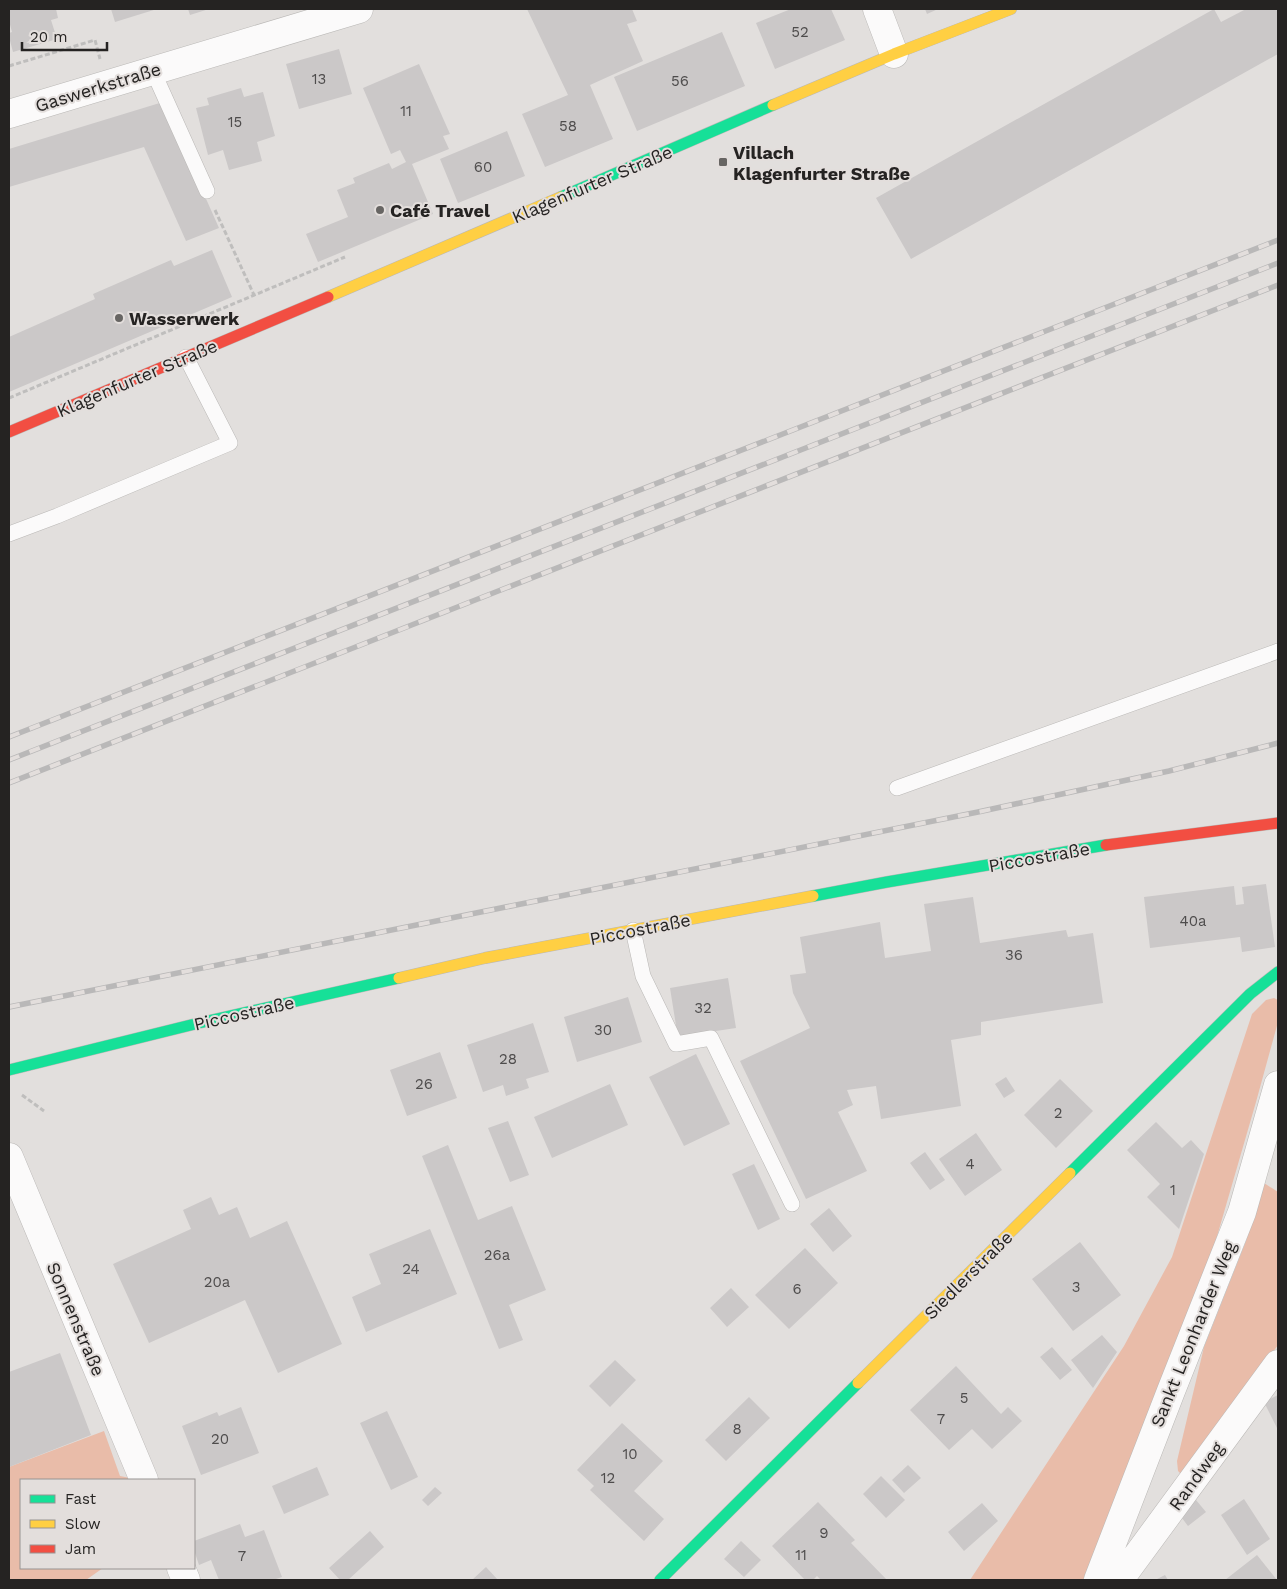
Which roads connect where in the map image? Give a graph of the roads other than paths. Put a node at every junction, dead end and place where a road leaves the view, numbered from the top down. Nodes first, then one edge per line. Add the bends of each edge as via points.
1 (359, 9) edge
2 (877, 9) edge
3 (1011, 9) edge
4 (894, 54) junction
5 (152, 71) junction
6 (9, 114) edge
7 (207, 191) road end
8 (186, 357) junction
9 (9, 432) edge
10 (9, 534) edge
11 (1278, 651) edge
12 (897, 788) dead end
13 (1278, 823) edge
14 (633, 930) junction
15 (1278, 972) edge
16 (9, 1070) edge
17 (1278, 1085) edge
18 (9, 1157) edge
19 (792, 1204) dead end
20 (1278, 1364) edge
21 (144, 1479) edge
22 (660, 1580) edge
23 (1098, 1580) edge
24 (1109, 1580) edge

1 - 5 street, Gaswerkstraße
2 - 4 street
3 - 4 street, Klagenfurter Straße
4 - 8 street, Klagenfurter Straße
5 - 6 street, Gaswerkstraße
5 - 7 lane
8 - 9 street, Klagenfurter Straße
8 - 10 lane via 230,442
11 - 12 lane
13 - 14 street, Piccostraße via 1126,842 887,882
14 - 16 street, Piccostraße via 436,969
14 - 19 lane via 643,976 676,1044 711,1038
15 - 22 street, Siedlerstraße via 1250,994
17 - 23 street, Sankt Leonharder Weg via 1242,1212
18 - 21 street, Sonnenstraße
20 - 24 street, Randweg via 1123,1575

